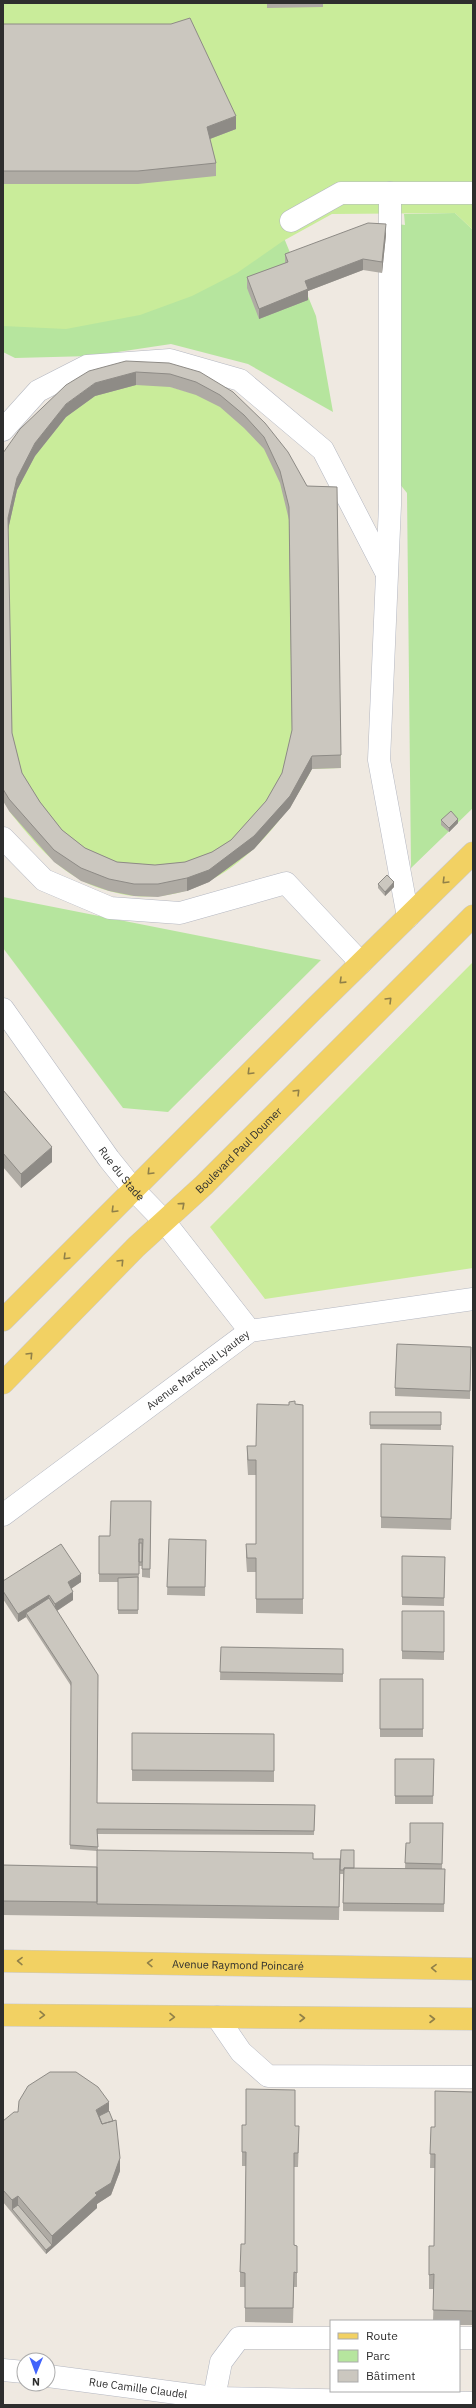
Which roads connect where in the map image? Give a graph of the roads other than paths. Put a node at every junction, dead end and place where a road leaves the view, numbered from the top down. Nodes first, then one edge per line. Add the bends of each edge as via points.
1 (390, 193) junction
2 (473, 193) edge
3 (291, 221) dead end
4 (3, 430) edge
5 (387, 574) junction
6 (3, 838) edge
7 (473, 853) edge
8 (473, 916) edge
9 (408, 917) junction
10 (360, 963) junction
11 (3, 1009) edge
12 (134, 1190) junction
13 (164, 1221) junction
14 (473, 1299) edge
15 (3, 1320) edge
16 (250, 1331) junction
17 (3, 1383) edge
18 (3, 1515) edge
19 (3, 1961) edge
20 (473, 1969) edge
21 (3, 2015) edge
22 (217, 2017) junction
23 (473, 2019) edge
24 (473, 2077) edge
25 (330, 2338) edge
26 (460, 2338) edge
27 (473, 2338) edge
28 (3, 2370) edge
29 (16, 2371) edge
30 (56, 2377) edge
31 (214, 2398) junction
32 (349, 2403) edge
33 (473, 2403) edge

1 - 2 street
1 - 3 street via 341,193
1 - 5 street via 390,495
4 - 5 street via 38,391 87,366 170,360 240,380 323,450
5 - 9 street via 379,760
6 - 10 street via 44,880 110,908 180,913 286,883
7 -> 9 main road
13 -> 8 main road, Boulevard Paul Doumer via 210,1180
9 - 10 main road
10 -> 12 main road
11 - 12 street, Rue du Stade
12 - 13 street, Rue du Stade
12 -> 15 main road
13 - 16 street, Rue du Stade
17 -> 13 main road, Boulevard Paul Doumer
14 - 16 street, Avenue Maréchal Lyautey
16 - 18 street, Avenue Maréchal Lyautey
20 -> 19 main road, Avenue Raymond Poincaré
21 -> 22 main road
22 -> 23 main road
22 - 24 street via 241,2052 268,2076
25 - 31 street via 239,2338 221,2362
26 - 27 street
28 - 29 street
30 - 31 street, Rue Camille Claudel
31 - 32 street, Rue Camille Claudel
32 - 33 street, Rue Camille Claudel

